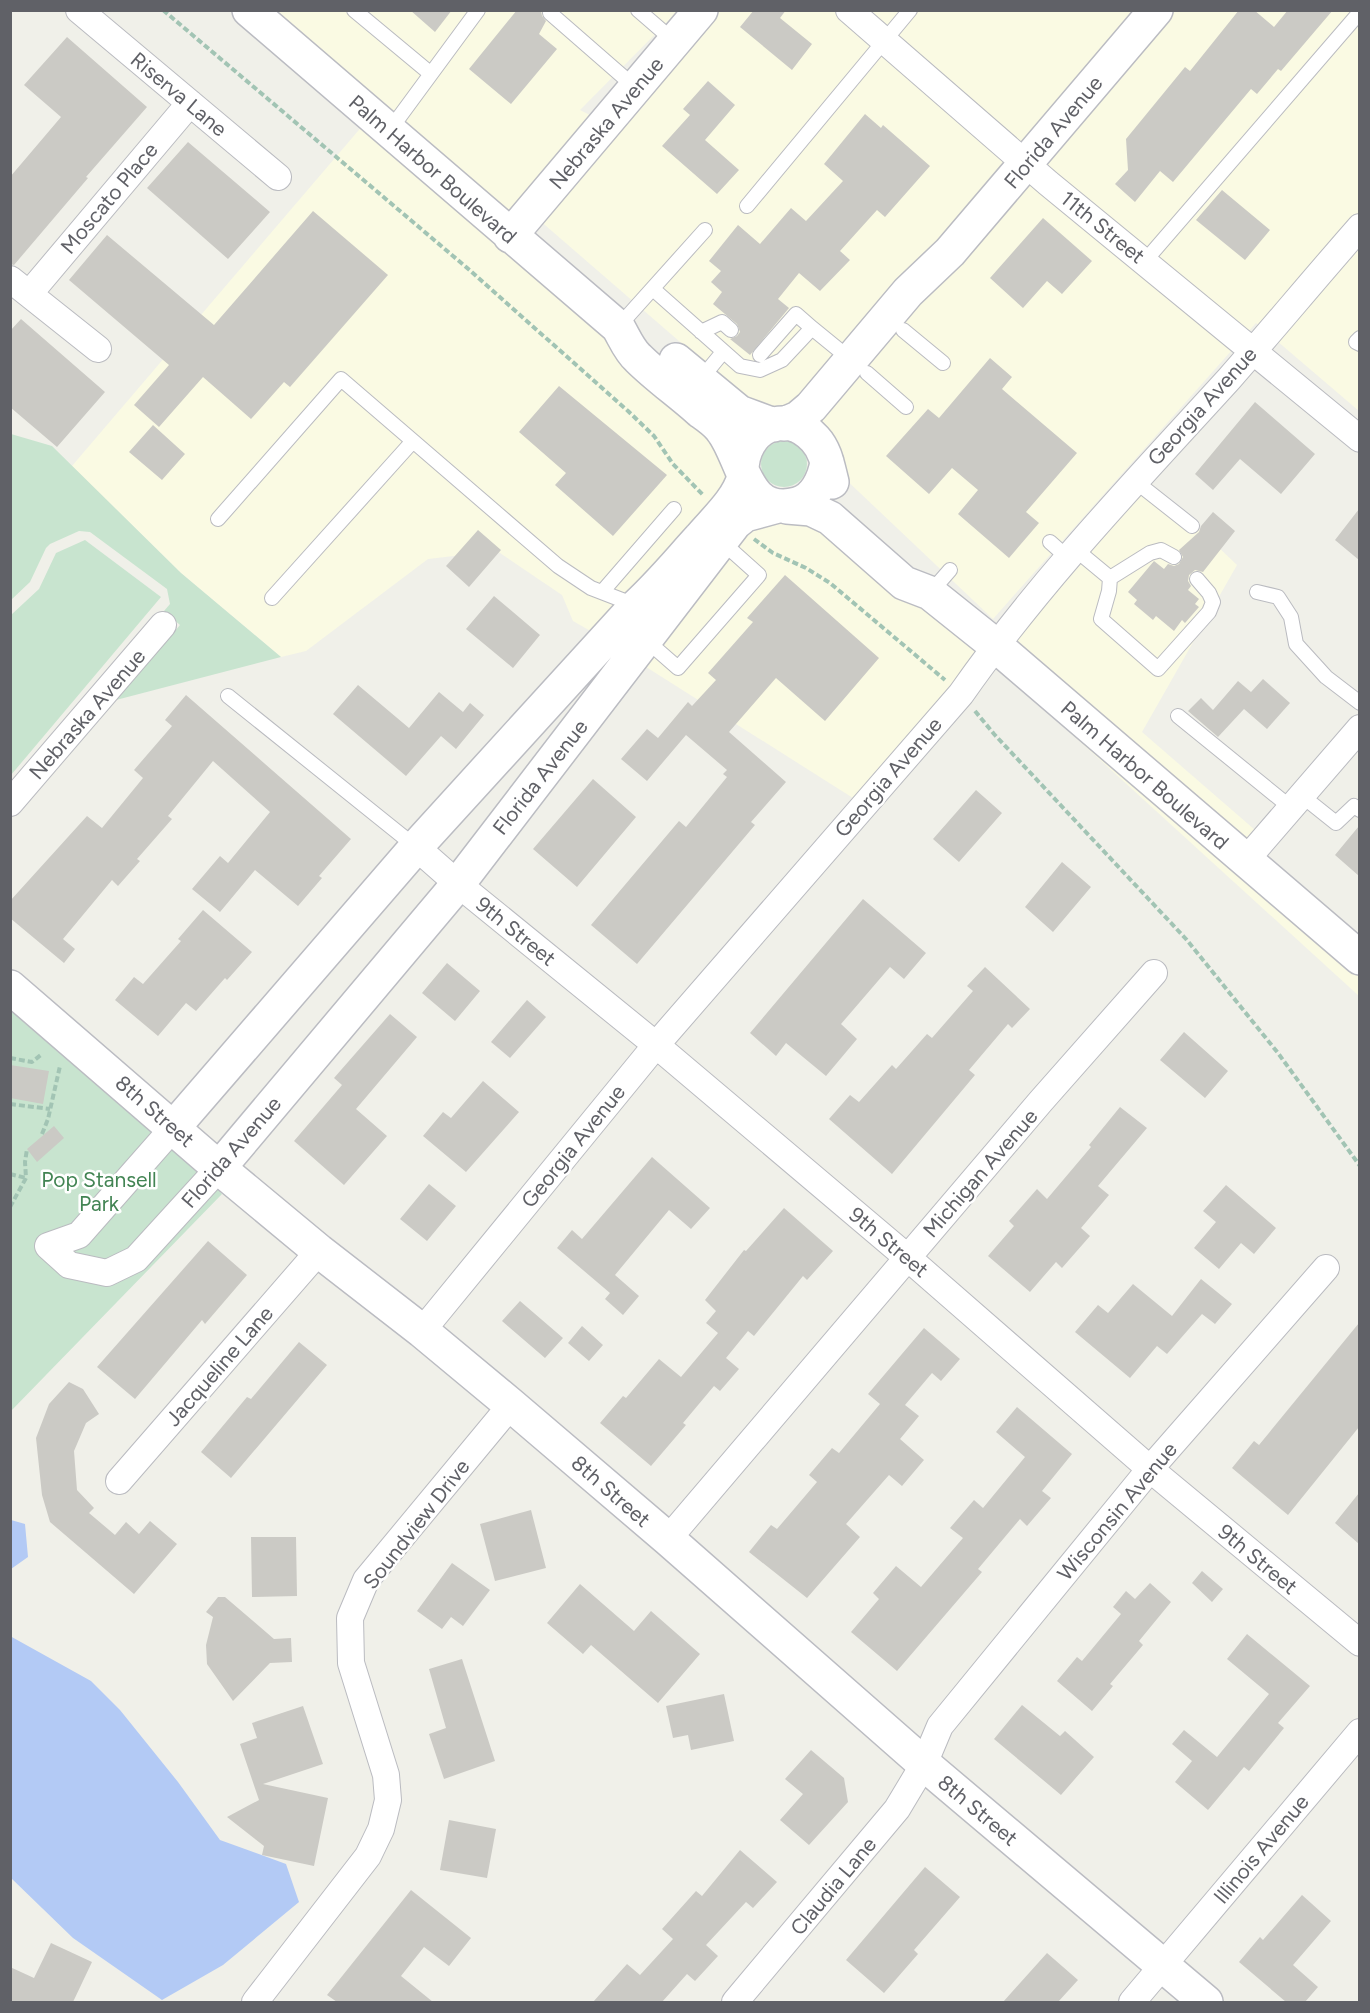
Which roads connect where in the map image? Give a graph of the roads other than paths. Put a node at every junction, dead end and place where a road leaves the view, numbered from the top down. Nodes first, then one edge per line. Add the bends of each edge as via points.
1 (79, 10) edge
2 (354, 10) edge
3 (478, 10) edge
4 (638, 10) edge
5 (701, 10) edge
6 (849, 10) edge
7 (910, 10) edge
8 (1156, 10) edge
9 (255, 12) edge
10 (1359, 12) edge
11 (550, 13) dead end
12 (885, 40) junction
13 (675, 42) junction
14 (431, 75) junction
15 (636, 88) junction
16 (190, 103) junction
17 (389, 131) junction
18 (1026, 164) junction
19 (278, 177) dead end
20 (747, 206) dead end
21 (705, 230) dead end
22 (510, 236) junction
23 (1352, 240) edge
24 (950, 252) junction
25 (1145, 261) junction
26 (20, 286) edge
27 (653, 289) junction
28 (618, 327) junction
29 (812, 328) junction
30 (731, 330) dead end
31 (903, 330) junction
32 (701, 332) junction
33 (1359, 338) edge
34 (1359, 344) edge
35 (98, 349) dead end
36 (1252, 350) junction
37 (723, 352) junction
38 (943, 363) dead end
39 (772, 365) junction
40 (859, 366) junction
41 (700, 380) junction
42 (906, 407) dead end
43 (779, 424) junction
44 (1359, 439) edge
45 (413, 441) junction
46 (825, 456) junction
47 (743, 474) junction
48 (1136, 481) junction
49 (782, 506) junction
50 (674, 508) dead end
51 (218, 519) dead end
52 (726, 526) junction
53 (1192, 526) dead end
54 (1065, 550) junction
55 (1174, 557) dead end
56 (1110, 578) junction
57 (1197, 579) dead end
58 (940, 581) junction
59 (602, 592) junction
60 (1257, 592) dead end
61 (272, 598) dead end
62 (637, 606) junction
63 (163, 625) dead end
64 (646, 640) junction
65 (995, 645) junction
66 (228, 696) dead end
67 (1359, 703) edge
68 (1178, 716) dead end
69 (1359, 728) edge
70 (1296, 801) junction
71 (10, 803) edge
72 (1359, 810) edge
73 (416, 847) junction
74 (1245, 861) junction
75 (458, 884) junction
76 (1359, 958) edge
77 (1154, 973) dead end
78 (10, 987) edge
79 (656, 1045) junction
80 (174, 1127) junction
81 (219, 1168) junction
82 (319, 1251) junction
83 (908, 1257) junction
84 (1326, 1268) dead end
85 (422, 1331) junction
86 (511, 1405) junction
87 (1150, 1469) junction
88 (119, 1482) dead end
89 (668, 1539) junction
90 (1359, 1643) edge
91 (1359, 1732) edge
92 (924, 1764) junction
93 (1163, 1966) junction
94 (255, 2002) edge
95 (735, 2002) edge
96 (1132, 2002) edge
97 (1206, 2002) edge

1 - 16 street, Riserva Lane
2 - 14 lane
3 - 14 lane
4 - 13 lane
5 - 13 street, Nebraska Avenue
6 - 12 street, 11th Street
7 - 12 lane
8 - 18 street, Florida Avenue
9 - 17 street, Palm Harbor Boulevard
10 - 25 lane
11 - 15 lane
12 - 18 street, 11th Street
12 - 20 lane
13 - 15 street, Nebraska Avenue
14 - 17 lane
15 - 22 street, Nebraska Avenue
16 - 19 street, Riserva Lane
16 - 26 street, Moscato Place
17 - 22 street, Palm Harbor Boulevard
18 - 24 street, Florida Avenue
18 - 25 street, 11th Street
21 - 27 lane
22 - 28 street, Palm Harbor Boulevard
23 - 36 street, Georgia Avenue
24 - 31 street, Florida Avenue
24 - 40 street, Florida Avenue via 908,292
25 - 36 street, 11th Street
26 - 35 street
27 - 28 lane
27 - 32 lane
28 - 41 street, Palm Harbor Boulevard via 649,338
28 - 47 street, Palm Harbor Boulevard via 636,356 721,428
29 - 39 lane via 782,360
29 - 39 lane via 796,314 757,352
29 - 40 lane
30 - 32 lane via 722,322
31 - 38 lane
31 - 40 street, Florida Avenue
32 - 37 lane
33 - 34 lane
36 - 44 street, 11th Street
36 - 48 street, Georgia Avenue
37 - 39 lane via 740,366 760,370
37 - 41 lane
40 - 42 lane
40 - 43 street, Florida Avenue via 798,418
40 - 46 street, Florida Avenue via 828,423
41 - 43 street, Palm Harbor Boulevard via 739,412
43 - 46 street via 804,429
43 - 47 street via 751,437 744,452
45 - 51 lane via 341,379
45 - 59 lane via 558,566
45 - 61 lane
46 - 49 street via 822,480 814,493 803,502
46 - 58 street, Palm Harbor Boulevard via 832,484 842,501 916,567
47 - 49 street via 755,493
47 - 52 street, Florida Avenue
48 - 53 lane
48 - 54 street, Georgia Avenue
49 - 52 street, Florida Avenue via 745,515
49 - 58 street, Palm Harbor Boulevard via 811,509 830,518 904,583
50 - 59 lane
52 - 62 street, Florida Avenue
52 - 64 street, Florida Avenue
52 - 64 lane via 759,575 678,668
54 - 56 lane
54 - 65 street, Georgia Avenue
55 - 56 lane via 1161,550 1150,553
56 - 57 lane via 1101,619 1158,669 1209,612 1213,602
58 - 65 street, Palm Harbor Boulevard
59 - 62 lane
60 - 67 lane via 1278,597 1291,617 1296,644 1326,677
62 - 73 street, Florida Avenue
63 - 71 street, Nebraska Avenue
64 - 75 street, Florida Avenue
65 - 74 street, Palm Harbor Boulevard
65 - 79 street, Georgia Avenue via 961,693
66 - 73 lane
68 - 70 lane
69 - 70 street
70 - 72 lane via 1336,823 1354,806
70 - 74 street
73 - 75 street, 9th Street
73 - 80 street, Florida Avenue
74 - 76 street, Palm Harbor Boulevard
75 - 79 street, 9th Street
75 - 81 street, Florida Avenue
77 - 83 street, Michigan Avenue
78 - 80 street, 8th Street
79 - 83 street, 9th Street
79 - 85 street, Georgia Avenue
80 - 81 street, 8th Street
80 - 81 street, Florida Avenue via 79,1235 48,1246 69,1265 107,1273 136,1259
81 - 82 street, 8th Street
82 - 85 street, 8th Street
82 - 88 street, Jacqueline Lane
83 - 87 street, 9th Street
83 - 89 street, Michigan Avenue
84 - 87 street, Wisconsin Avenue
85 - 86 street, 8th Street
86 - 89 street, 8th Street
86 - 94 street, Soundview Drive via 366,1580 350,1618 351,1663 386,1775 388,1800 381,1829 368,1856
87 - 90 street, 9th Street
87 - 92 street, Wisconsin Avenue via 940,1726
89 - 92 street, 8th Street
91 - 93 street, Illinois Avenue
92 - 93 street, 8th Street
92 - 95 street, Claudia Lane via 897,1809
93 - 96 street, Illinois Avenue
93 - 97 street, 8th Street

